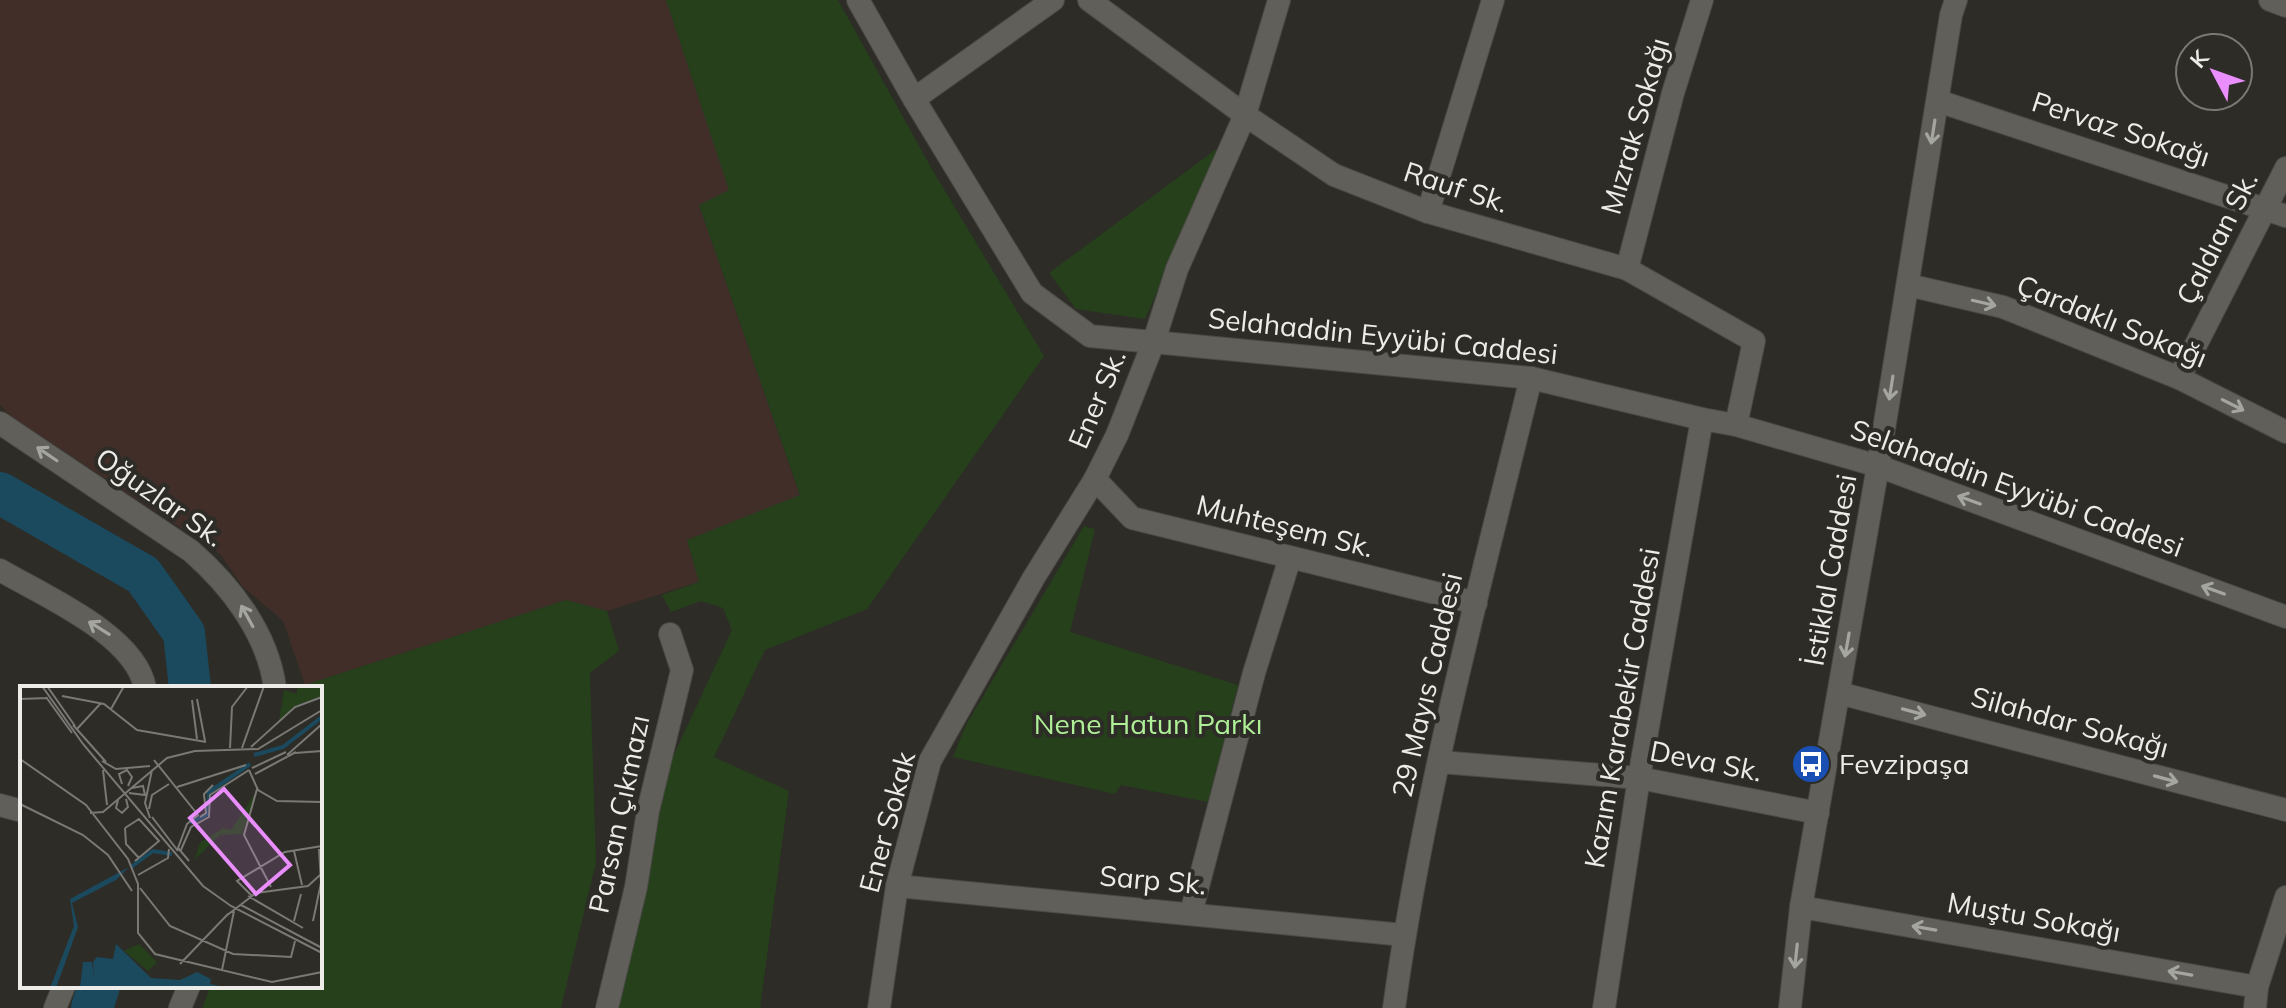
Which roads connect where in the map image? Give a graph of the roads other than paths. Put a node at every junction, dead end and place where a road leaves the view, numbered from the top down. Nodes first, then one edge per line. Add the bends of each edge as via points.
1 (858, 0) edge
2 (1053, 0) edge
3 (1089, 0) edge
4 (1279, 0) edge
5 (1493, 0) edge
6 (1702, 0) edge
7 (1956, 0) edge
8 (2270, 0) edge
9 (2286, 6) edge
10 (914, 99) junction
11 (1938, 101) junction
12 (1245, 115) junction
13 (2286, 168) edge
14 (1428, 212) junction
15 (2276, 212) edge
16 (1627, 269) junction
17 (1908, 285) junction
18 (1154, 341) junction
19 (1531, 378) junction
20 (2179, 378) junction
21 (1702, 419) junction
22 (0, 423) edge
23 (1736, 425) junction
24 (2286, 432) edge
25 (1878, 466) junction
26 (1095, 479) junction
27 (1290, 558) junction
28 (0, 570) edge
29 (1033, 579) joint
30 (1476, 603) junction
31 (2286, 617) edge
32 (670, 634) dead end
33 (144, 686) edge
34 (274, 686) edge
35 (1839, 693) junction
36 (1440, 762) junction
37 (1639, 778) junction
38 (0, 805) edge
39 (20, 810) edge
40 (2286, 810) edge
41 (1818, 813) junction
42 (897, 886) junction
43 (2286, 897) edge
44 (1801, 907) junction
45 (1191, 913) junction
46 (1404, 935) junction
47 (63, 988) edge
48 (188, 988) edge
49 (2256, 997) edge
50 (55, 1008) edge
51 (180, 1008) edge
52 (607, 1008) edge
53 (879, 1008) edge
54 (1394, 1008) edge
55 (1604, 1008) edge
56 (1790, 1008) edge

1 - 10 street, Selahaddin Eyyübi Caddesi
2 - 10 street
3 - 12 street, Rauf Sk.
4 - 12 street, Ener Sk.
5 - 14 street
6 - 16 street, Mızrak Sokağı
7 - 11 street, İstiklal Caddesi
8 - 9 street
10 - 18 street, Selahaddin Eyyübi Caddesi via 1032,293 1090,336
11 - 15 street, Pervaz Sokağı
11 -> 17 street, İstiklal Caddesi
12 - 14 street, Rauf Sk. via 1334,175
12 - 18 street, Ener Sk. via 1177,269
13 - 15 street, Çaldıan Sk.
14 - 16 street, Rauf Sk.
15 - 20 street, Çaldıan Sk.
16 - 23 street, Rauf Sk. via 1754,341
17 -> 20 street, Çardaklı Sokağı via 2003,307
17 -> 25 street, İstiklal Caddesi
18 - 19 street, Selahaddin Eyyübi Caddesi
18 - 26 street, Ener Sk.
19 - 21 street, Selahaddin Eyyübi Caddesi
19 - 30 street, 29 Mayıs Caddesi
20 -> 24 street, Çardaklı Sokağı
21 - 23 street, Selahaddin Eyyübi Caddesi
21 - 37 street, Kazım Karabekir Caddesi
34 -> 22 street, Oğuzlar Sk. via 248,616 208,565
23 - 25 street, Selahaddin Eyyübi Caddesi
31 -> 25 street, Selahaddin Eyyübi Caddesi
25 -> 35 street, İstiklal Caddesi
26 - 27 street, Muhteşem Sk. via 1132,518
26 - 29 street, Ener Sk.
27 - 30 street, Muhteşem Sk.
27 - 45 street
33 -> 28 street via 133,658 113,637
29 - 42 street, Ener Sokak via 930,761
30 - 36 street, 29 Mayıs Caddesi
32 - 52 street, Parsan Çıkmazı via 682,670
35 -> 40 street, Silahdar Sokağı
35 - 41 street, İstiklal Caddesi
36 - 37 street, Deva Sk.
36 - 46 street, 29 Mayıs Caddesi
37 - 41 street, Deva Sk.
37 - 55 street, Kazım Karabekir Caddesi
38 - 39 street
41 - 44 street, İstiklal Caddesi
42 - 45 street, Sarp Sk.
42 - 53 street, Ener Sokak
43 - 49 street
49 -> 44 street, Muştu Sokağı
44 -> 56 street, İstiklal Caddesi
45 - 46 street, Sarp Sk.
46 - 54 street, 29 Mayıs Caddesi
47 - 50 street
48 - 51 street

